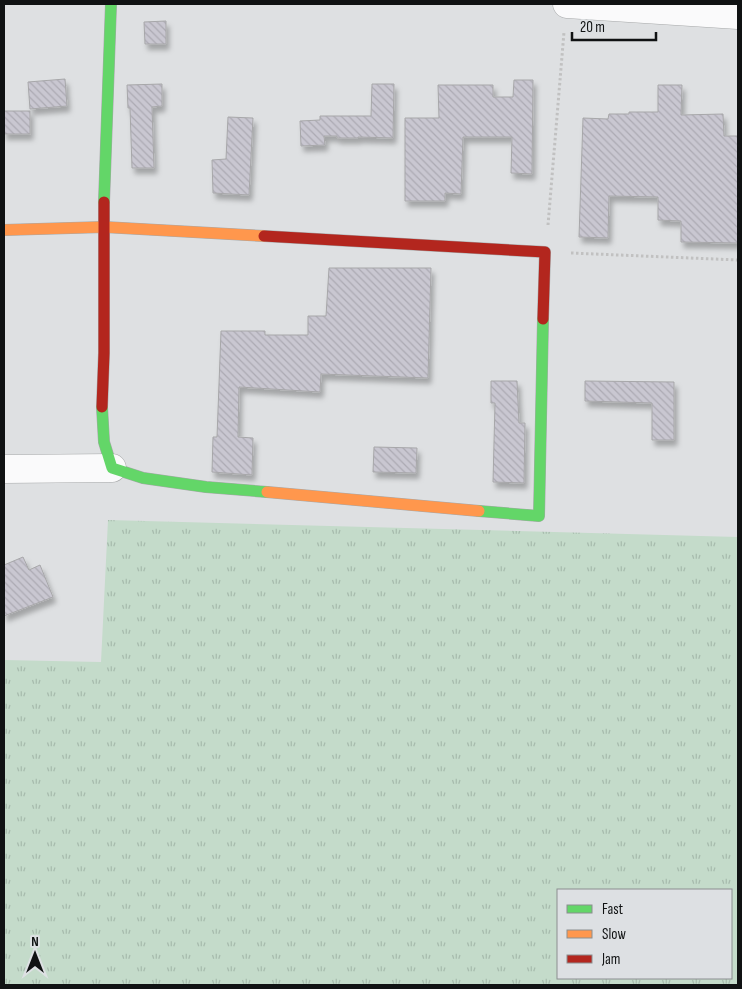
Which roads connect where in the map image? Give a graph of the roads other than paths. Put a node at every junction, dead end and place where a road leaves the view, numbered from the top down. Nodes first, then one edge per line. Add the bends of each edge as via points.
1 (111, 4) edge
2 (567, 4) edge
3 (738, 15) edge
4 (104, 227) junction
5 (4, 230) edge
6 (112, 468) junction
7 (4, 469) edge

1 - 4 street
2 - 3 street
4 - 5 street
4 - 6 street via 103,445
4 - 6 street via 546,252 539,516 206,487 143,478
6 - 7 street

